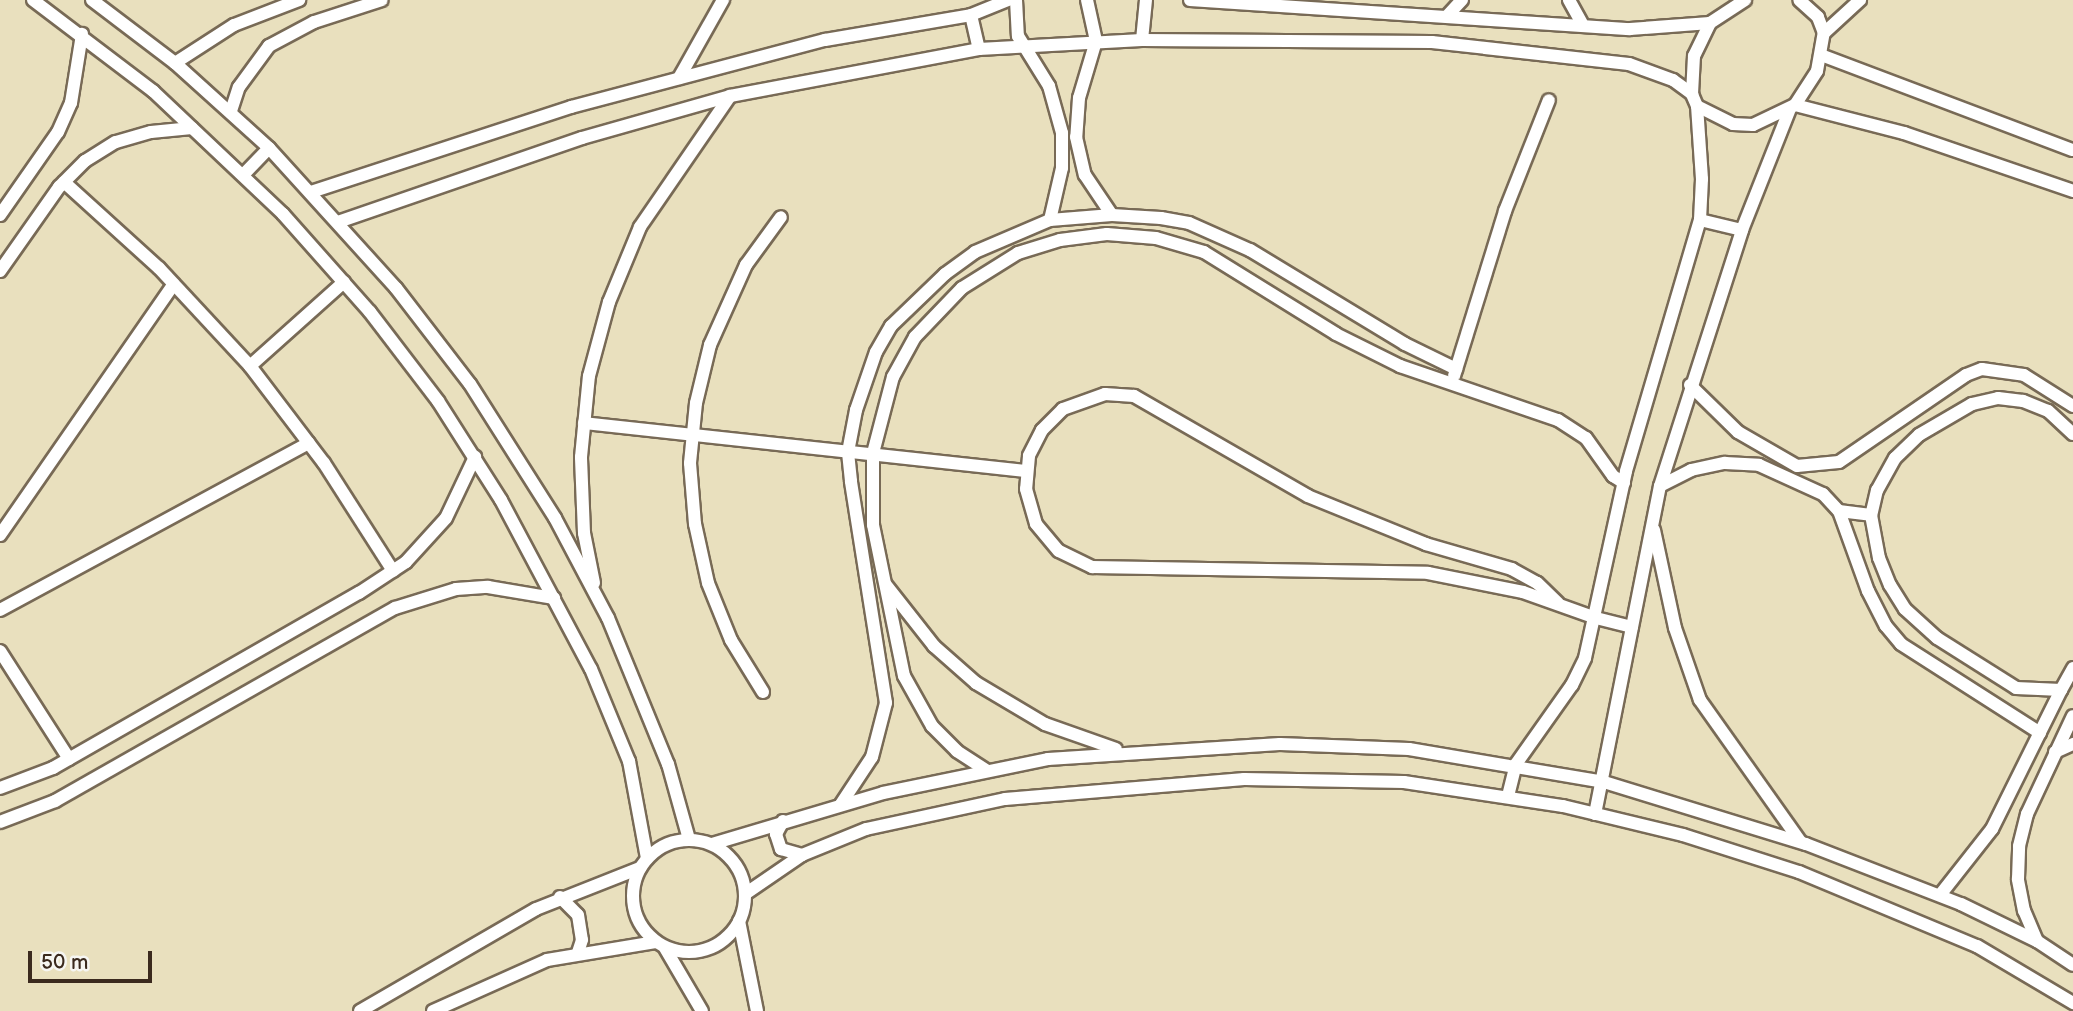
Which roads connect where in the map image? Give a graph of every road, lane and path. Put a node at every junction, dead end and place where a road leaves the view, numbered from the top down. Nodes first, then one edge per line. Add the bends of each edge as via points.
1 (33, 0) edge
2 (92, 0) edge
3 (299, 0) edge
4 (382, 0) edge
5 (723, 0) edge
6 (1008, 0) edge
7 (1016, 0) edge
8 (1087, 0) edge
9 (1146, 0) edge
10 (1190, 0) edge
11 (1462, 0) edge
12 (1569, 0) edge
13 (1745, 0) edge
14 (1799, 0) edge
15 (1860, 0) edge
16 (1270, 3) edge
17 (269, 5) edge
18 (971, 15) junction
19 (1447, 16) junction
20 (1582, 23) junction
21 (1710, 23) junction
22 (1824, 33) junction
23 (82, 34) junction
24 (1142, 40) junction
25 (1096, 41) junction
26 (979, 49) junction
27 (1024, 49) junction
28 (1821, 55) junction
29 (175, 63) junction
30 (679, 78) junction
31 (730, 96) junction
32 (1549, 100) dead end
33 (1695, 100) junction
34 (1792, 107) junction
35 (231, 111) junction
36 (192, 128) junction
37 (269, 148) junction
38 (2073, 150) edge
39 (243, 175) junction
40 (64, 182) junction
41 (2073, 191) edge
42 (312, 192) junction
43 (0, 215) edge
44 (1112, 215) junction
45 (781, 216) dead end
46 (1050, 220) junction
47 (1700, 220) junction
48 (338, 222) junction
49 (1742, 230) junction
50 (0, 271) edge
51 (344, 282) junction
52 (174, 284) junction
53 (250, 366) junction
54 (1456, 369) junction
55 (1690, 385) junction
56 (1451, 387) junction
57 (2073, 406) edge
58 (584, 423) junction
59 (692, 433) junction
60 (2073, 434) edge
61 (309, 443) junction
62 (848, 452) junction
63 (873, 453) junction
64 (475, 457) junction
65 (1026, 471) junction
66 (1624, 483) junction
67 (1660, 486) junction
68 (1839, 511) junction
69 (1871, 515) junction
70 (1652, 525) junction
71 (0, 535) edge
72 (393, 571) junction
73 (883, 580) junction
74 (597, 597) junction
75 (554, 598) junction
76 (1558, 603) junction
77 (0, 610) edge
78 (1596, 618) junction
79 (1632, 627) junction
80 (0, 651) edge
81 (2073, 668) edge
82 (2061, 690) junction
83 (762, 692) dead end
84 (2073, 716) edge
85 (2040, 733) junction
86 (2073, 744) edge
87 (1127, 751) junction
88 (2055, 752) junction
89 (69, 759) junction
90 (1516, 764) junction
91 (986, 770) junction
92 (1604, 782) junction
93 (0, 788) edge
94 (1508, 796) junction
95 (841, 804) junction
96 (1595, 814) junction
97 (783, 821) junction
98 (0, 822) edge
99 (689, 839) junction
100 (1800, 842) junction
101 (712, 844) junction
102 (802, 855) junction
103 (643, 863) junction
104 (745, 894) junction
105 (1940, 895) junction
106 (561, 897) junction
107 (739, 921) junction
108 (2037, 942) junction
109 (660, 945) junction
110 (578, 952) junction
111 (2073, 965) edge
112 (2073, 1003) edge
113 (360, 1011) edge
114 (433, 1011) edge
115 (702, 1011) edge
116 (758, 1011) edge

1 - 23 street
2 - 29 street
3 - 17 street
4 - 35 street via 314,22 269,46 245,76
5 - 30 street
6 - 18 street
7 - 27 street via 1015,23
8 - 25 street
9 - 24 street
10 - 16 street
11 - 19 street
12 - 20 street
13 - 21 street
14 - 22 street via 1818,17
15 - 22 street
16 - 19 street
17 - 29 street
18 - 26 street
18 - 30 street via 825,40
19 - 20 street
20 - 21 street via 1648,29
21 - 33 street via 1694,56
22 - 28 street
23 - 36 street
23 - 43 street via 71,103 58,132
24 - 25 street
24 - 33 street via 1432,42 1629,64 1673,80
25 - 27 street
25 - 44 street via 1079,98 1076,137 1085,175
26 - 27 street
26 - 31 street
27 - 46 street via 1049,86 1062,133 1061,177
28 - 34 street via 1808,89
28 - 38 street
29 - 35 street
30 - 42 street via 570,107
31 - 48 street via 582,138
31 - 58 street via 640,228 609,302 589,376
32 - 54 street via 1505,211
33 - 34 street via 1732,124 1753,124
33 - 47 street
34 - 41 street via 1904,133
34 - 49 street
35 - 37 street
36 - 39 street
36 - 40 street via 116,142 85,161
37 - 39 street
37 - 42 street
39 - 51 street
40 - 50 street
40 - 52 street
42 - 48 street
44 - 46 street
44 - 54 street via 1161,218 1218,234
45 - 59 street via 747,265 720,318 702,374
46 - 62 street via 975,252 925,290 891,326 862,387
47 - 49 street
47 - 66 street
48 - 74 street via 470,384 555,518
49 - 55 street
51 - 53 street
51 - 64 street via 438,401
52 - 53 street
52 - 71 street
53 - 61 street
54 - 56 street
55 - 57 street via 1738,432 1797,466 1839,462 1966,375 1982,369 2024,375
55 - 67 street
56 - 63 street via 1368,351 1204,252 1144,236 1082,236 1039,246 998,263 945,303 915,337 893,377
56 - 66 street via 1558,420 1587,438 1613,476
58 - 59 street
58 - 74 street via 584,533
59 - 62 street
59 - 83 street via 691,493 703,564 731,640
60 - 69 street via 2048,411 2024,401 1997,398 1972,404 1919,435 1895,458 1877,490
61 - 72 street
61 - 77 street
62 - 63 street
62 - 95 street via 860,556 886,703 873,757
63 - 65 street
63 - 73 street via 873,525
64 - 72 street via 446,518 428,541
64 - 75 street
65 - 76 street via 1036,524 1059,551 1092,567 1397,569 1488,583
65 - 76 street via 1035,442 1063,409 1090,396 1134,396 1308,496 1416,541 1512,569 1537,583
66 - 78 street
67 - 68 street via 1691,470 1725,463 1759,465 1801,482
67 - 70 street
68 - 69 street
68 - 85 street via 1868,591 1901,644
69 - 82 street via 1879,558 1905,610 1937,638 2006,683 2038,692
70 - 79 street
70 - 100 street via 1675,628 1700,701
72 - 89 street
73 - 87 street via 934,646 987,691 1073,736
73 - 91 street via 911,694 944,739
74 - 99 street via 664,751
75 - 98 street via 467,589 425,596 395,608 55,800
75 - 103 street via 591,669 629,761
76 - 78 street
78 - 79 street
78 - 90 street via 1572,685
79 - 92 street
80 - 89 street
81 - 82 street
82 - 85 street
84 - 88 street
85 - 105 street via 1992,829
86 - 88 street
87 - 90 street via 1347,745
87 - 91 street
88 - 108 street via 2027,814 2019,846 2018,879
89 - 93 street
90 - 92 street
90 - 94 street
91 - 95 street
92 - 96 street
92 - 100 street
94 - 96 street
94 - 102 street via 1417,783 1314,778 1083,789 901,819
95 - 97 street
96 - 112 street via 1721,846 1874,900 1977,946
97 - 101 street
97 - 102 street via 776,834 781,849
99 - 101 street
99 - 103 street via 666,844
100 - 105 street
101 - 104 street via 736,864
102 - 104 street
103 - 106 street
103 - 109 street via 633,890 635,914
104 - 107 street
105 - 108 street
106 - 110 street via 578,915 582,940
106 - 113 street
107 - 109 street via 727,937 709,949 687,952
107 - 116 street
108 - 111 street
109 - 110 street
109 - 115 street
110 - 114 street via 490,983

